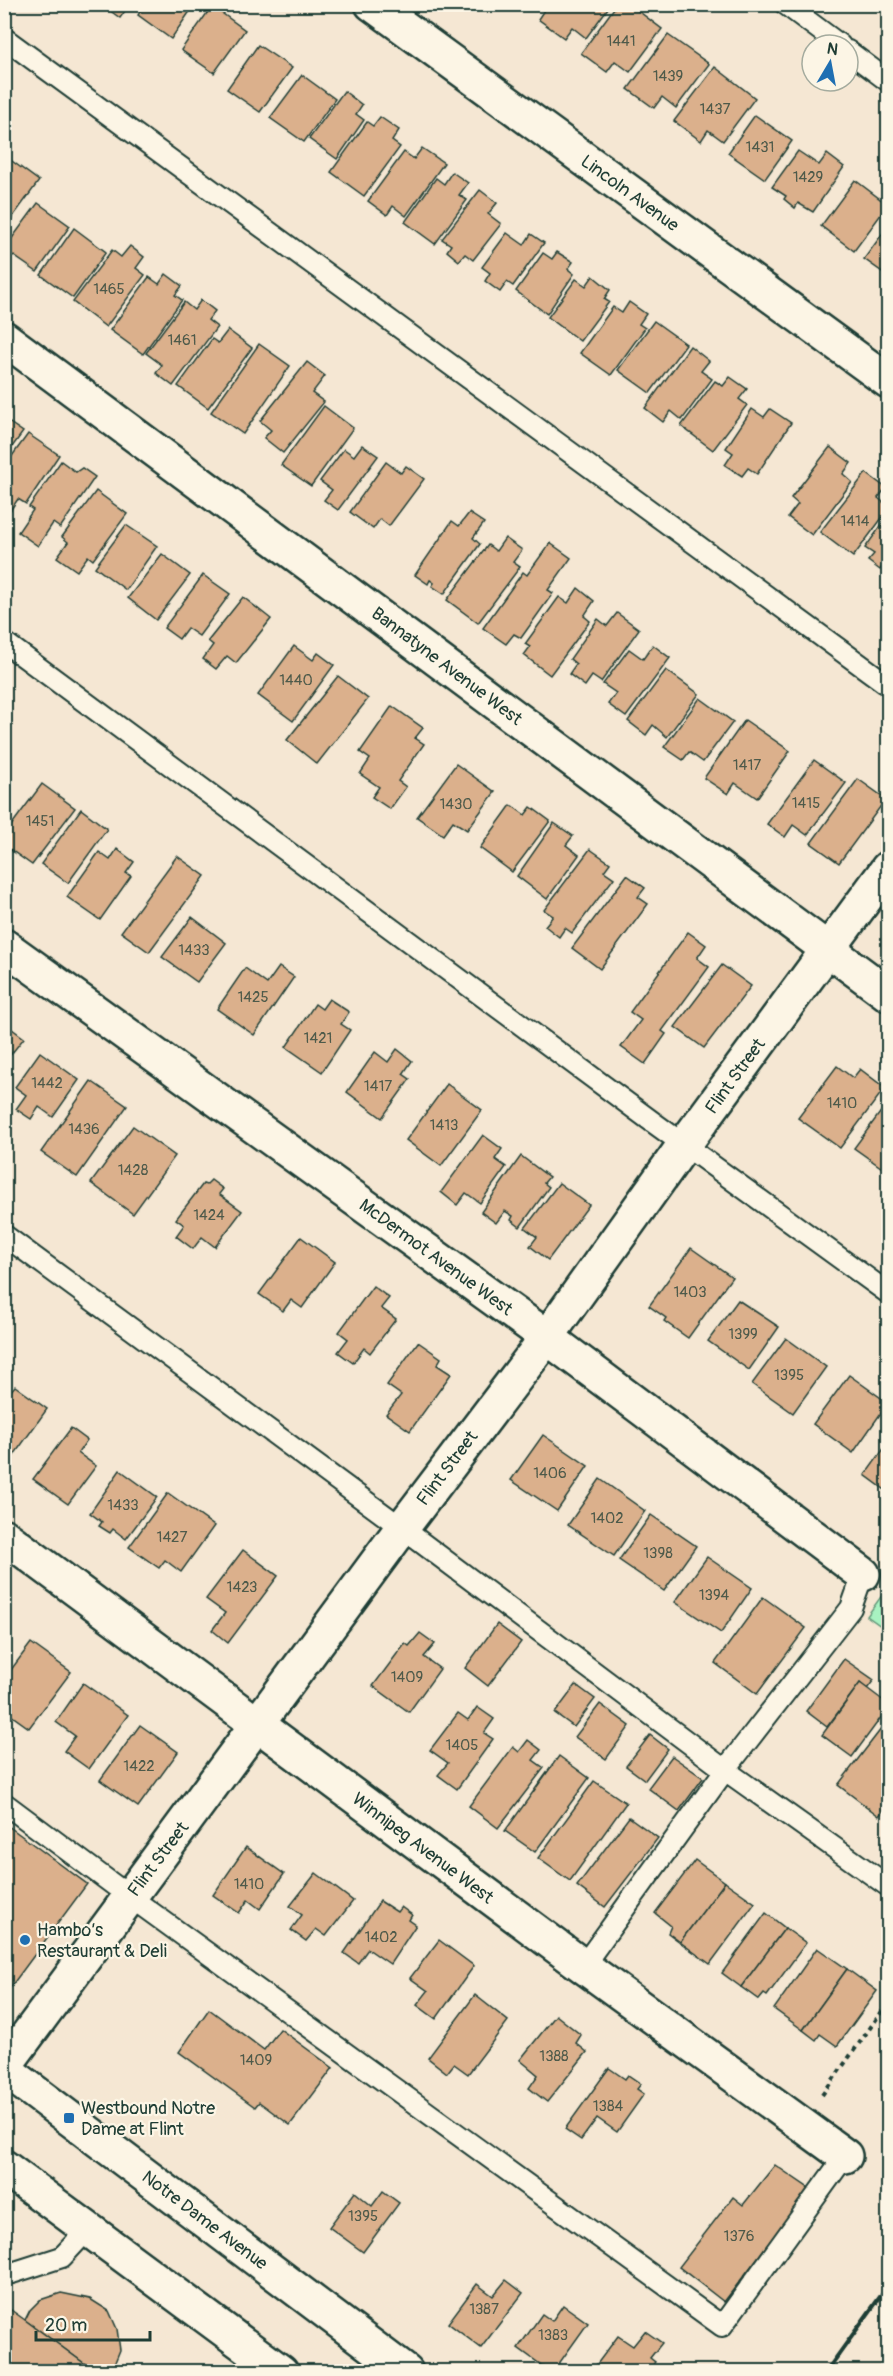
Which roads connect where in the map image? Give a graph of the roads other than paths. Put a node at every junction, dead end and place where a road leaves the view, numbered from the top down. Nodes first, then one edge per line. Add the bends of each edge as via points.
1 (372, 4) edge
2 (785, 4) edge
3 (824, 33) edge
4 (4, 38) edge
5 (860, 60) edge
6 (888, 81) edge
7 (4, 338) edge
8 (888, 381) edge
9 (4, 642) edge
10 (888, 685) edge
11 (888, 868) edge
12 (4, 945) edge
13 (828, 949) junction
14 (888, 993) edge
15 (684, 1145) junction
16 (4, 1235) edge
17 (888, 1293) edge
18 (548, 1337) junction
19 (402, 1528) junction
20 (4, 1536) edge
21 (863, 1574) joint
22 (258, 1725) junction
23 (725, 1770) junction
24 (4, 1803) edge
25 (888, 1886) edge
26 (130, 1897) junction
27 (583, 1966) junction
28 (4, 2068) edge
29 (845, 2156) joint
30 (4, 2167) edge
31 (88, 2229) junction
32 (4, 2269) edge
33 (281, 2372) edge
34 (406, 2372) edge

1 - 8 street, Lincoln Avenue
2 - 3 lane
4 - 10 lane
5 - 6 lane
7 - 13 street, Bannatyne Avenue West
9 - 15 lane
11 - 13 street, Flint Street
12 - 18 street, McDermot Avenue West
13 - 14 street, Bannatyne Avenue West
13 - 15 street, Flint Street
15 - 17 lane
15 - 18 street, Flint Street
16 - 19 lane
18 - 19 street, Flint Street
18 - 21 street, McDermot Avenue West
19 - 22 street, Flint Street
19 - 23 lane
20 - 22 street, Winnipeg Avenue West
21 - 23 lane via 851,1608
22 - 26 street, Flint Street
22 - 27 street, Winnipeg Avenue West
23 - 25 lane
23 - 27 lane
24 - 26 lane
26 - 28 street, Flint Street
26 - 29 lane via 722,2326
27 - 29 street, Winnipeg Avenue West
28 - 34 street, Notre Dame Avenue
30 - 31 street
31 - 32 lane via 62,2257 12,2273
31 - 33 street

